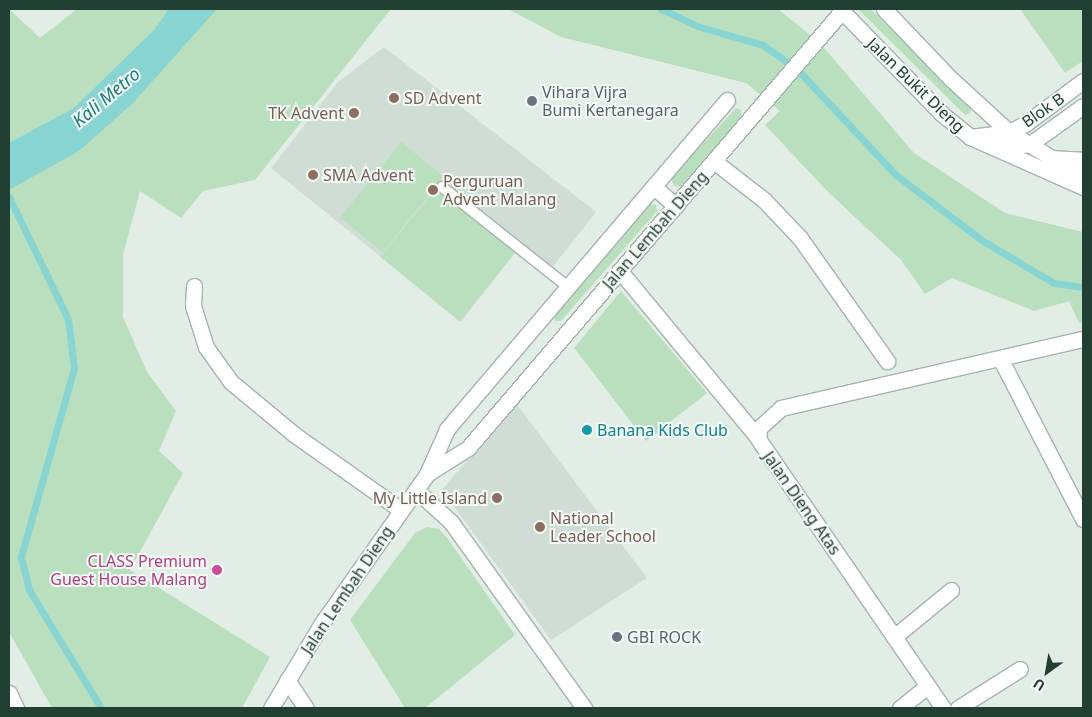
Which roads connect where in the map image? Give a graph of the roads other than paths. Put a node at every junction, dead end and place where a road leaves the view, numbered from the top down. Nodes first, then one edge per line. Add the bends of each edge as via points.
1 (884, 9) edge
2 (841, 10) edge
3 (1083, 81) edge
4 (727, 100) dead end
5 (1083, 106) edge
6 (1009, 132) junction
7 (970, 137) junction
8 (1030, 144) junction
9 (997, 148) junction
10 (1054, 158) junction
11 (1025, 160) junction
12 (715, 162) junction
13 (1083, 175) edge
14 (442, 187) dead end
15 (654, 187) junction
16 (676, 206) junction
17 (620, 271) junction
18 (194, 286) dead end
19 (568, 287) junction
20 (535, 326) junction
21 (1083, 339) edge
22 (555, 344) junction
23 (1001, 360) junction
24 (886, 361) dead end
25 (447, 429) junction
26 (758, 438) junction
27 (468, 448) junction
28 (427, 474) junction
29 (416, 490) junction
30 (401, 510) junction
31 (1083, 519) edge
32 (951, 590) dead end
33 (894, 637) junction
34 (1020, 669) dead end
35 (287, 680) junction
36 (927, 686) junction
37 (9, 693) edge
38 (16, 708) edge
39 (271, 708) edge
40 (306, 708) edge
41 (584, 708) edge
42 (900, 708) edge
43 (943, 708) edge
44 (958, 708) edge

1 - 6 street, Jalan Bukit Dieng via 962,90
2 - 7 street, Jalan Bukit Dieng via 942,114
2 - 12 street, Jalan Lembah Dieng
3 - 6 street, Blok B
4 - 15 street
5 - 8 street
6 - 7 street, Blok B
6 - 8 street, Jalan Bukit Dieng
7 - 9 street, Jalan Bukit Dieng
8 - 9 street
8 - 10 street, Jalan Bukit Dieng
9 - 11 street, Jalan Bukit Dieng
10 - 11 street
10 - 13 street, Jalan Bukit Dieng
11 - 13 street, Jalan Bukit Dieng via 1060,176
12 - 16 street, Jalan Lembah Dieng
12 - 24 street via 764,200 800,238
14 - 19 lane
15 - 16 street
15 - 19 street
16 - 17 street, Jalan Lembah Dieng
17 - 22 street, Jalan Lembah Dieng
17 - 26 street
18 - 30 street via 193,306 206,348 231,382 295,435
19 - 20 street
20 - 22 street
20 - 25 street
21 - 23 street, Jalan Dieng Atas
22 - 27 street, Jalan Lembah Dieng
23 - 26 street, Jalan Dieng Atas via 781,408 764,420
23 - 31 street
25 - 27 street
25 - 28 street
26 - 33 street, Jalan Dieng Atas
27 - 28 street, Jalan Lembah Dieng
28 - 29 street, Jalan Lembah Dieng
29 - 30 street, Jalan Lembah Dieng
29 - 41 street via 451,522
30 - 35 street, Jalan Lembah Dieng via 322,623
32 - 33 street
33 - 36 street, Jalan Dieng Atas
34 - 44 street
35 - 39 street, Jalan Lembah Dieng
35 - 40 street
36 - 42 street
36 - 43 street, Jalan Dieng Atas
37 - 38 street

